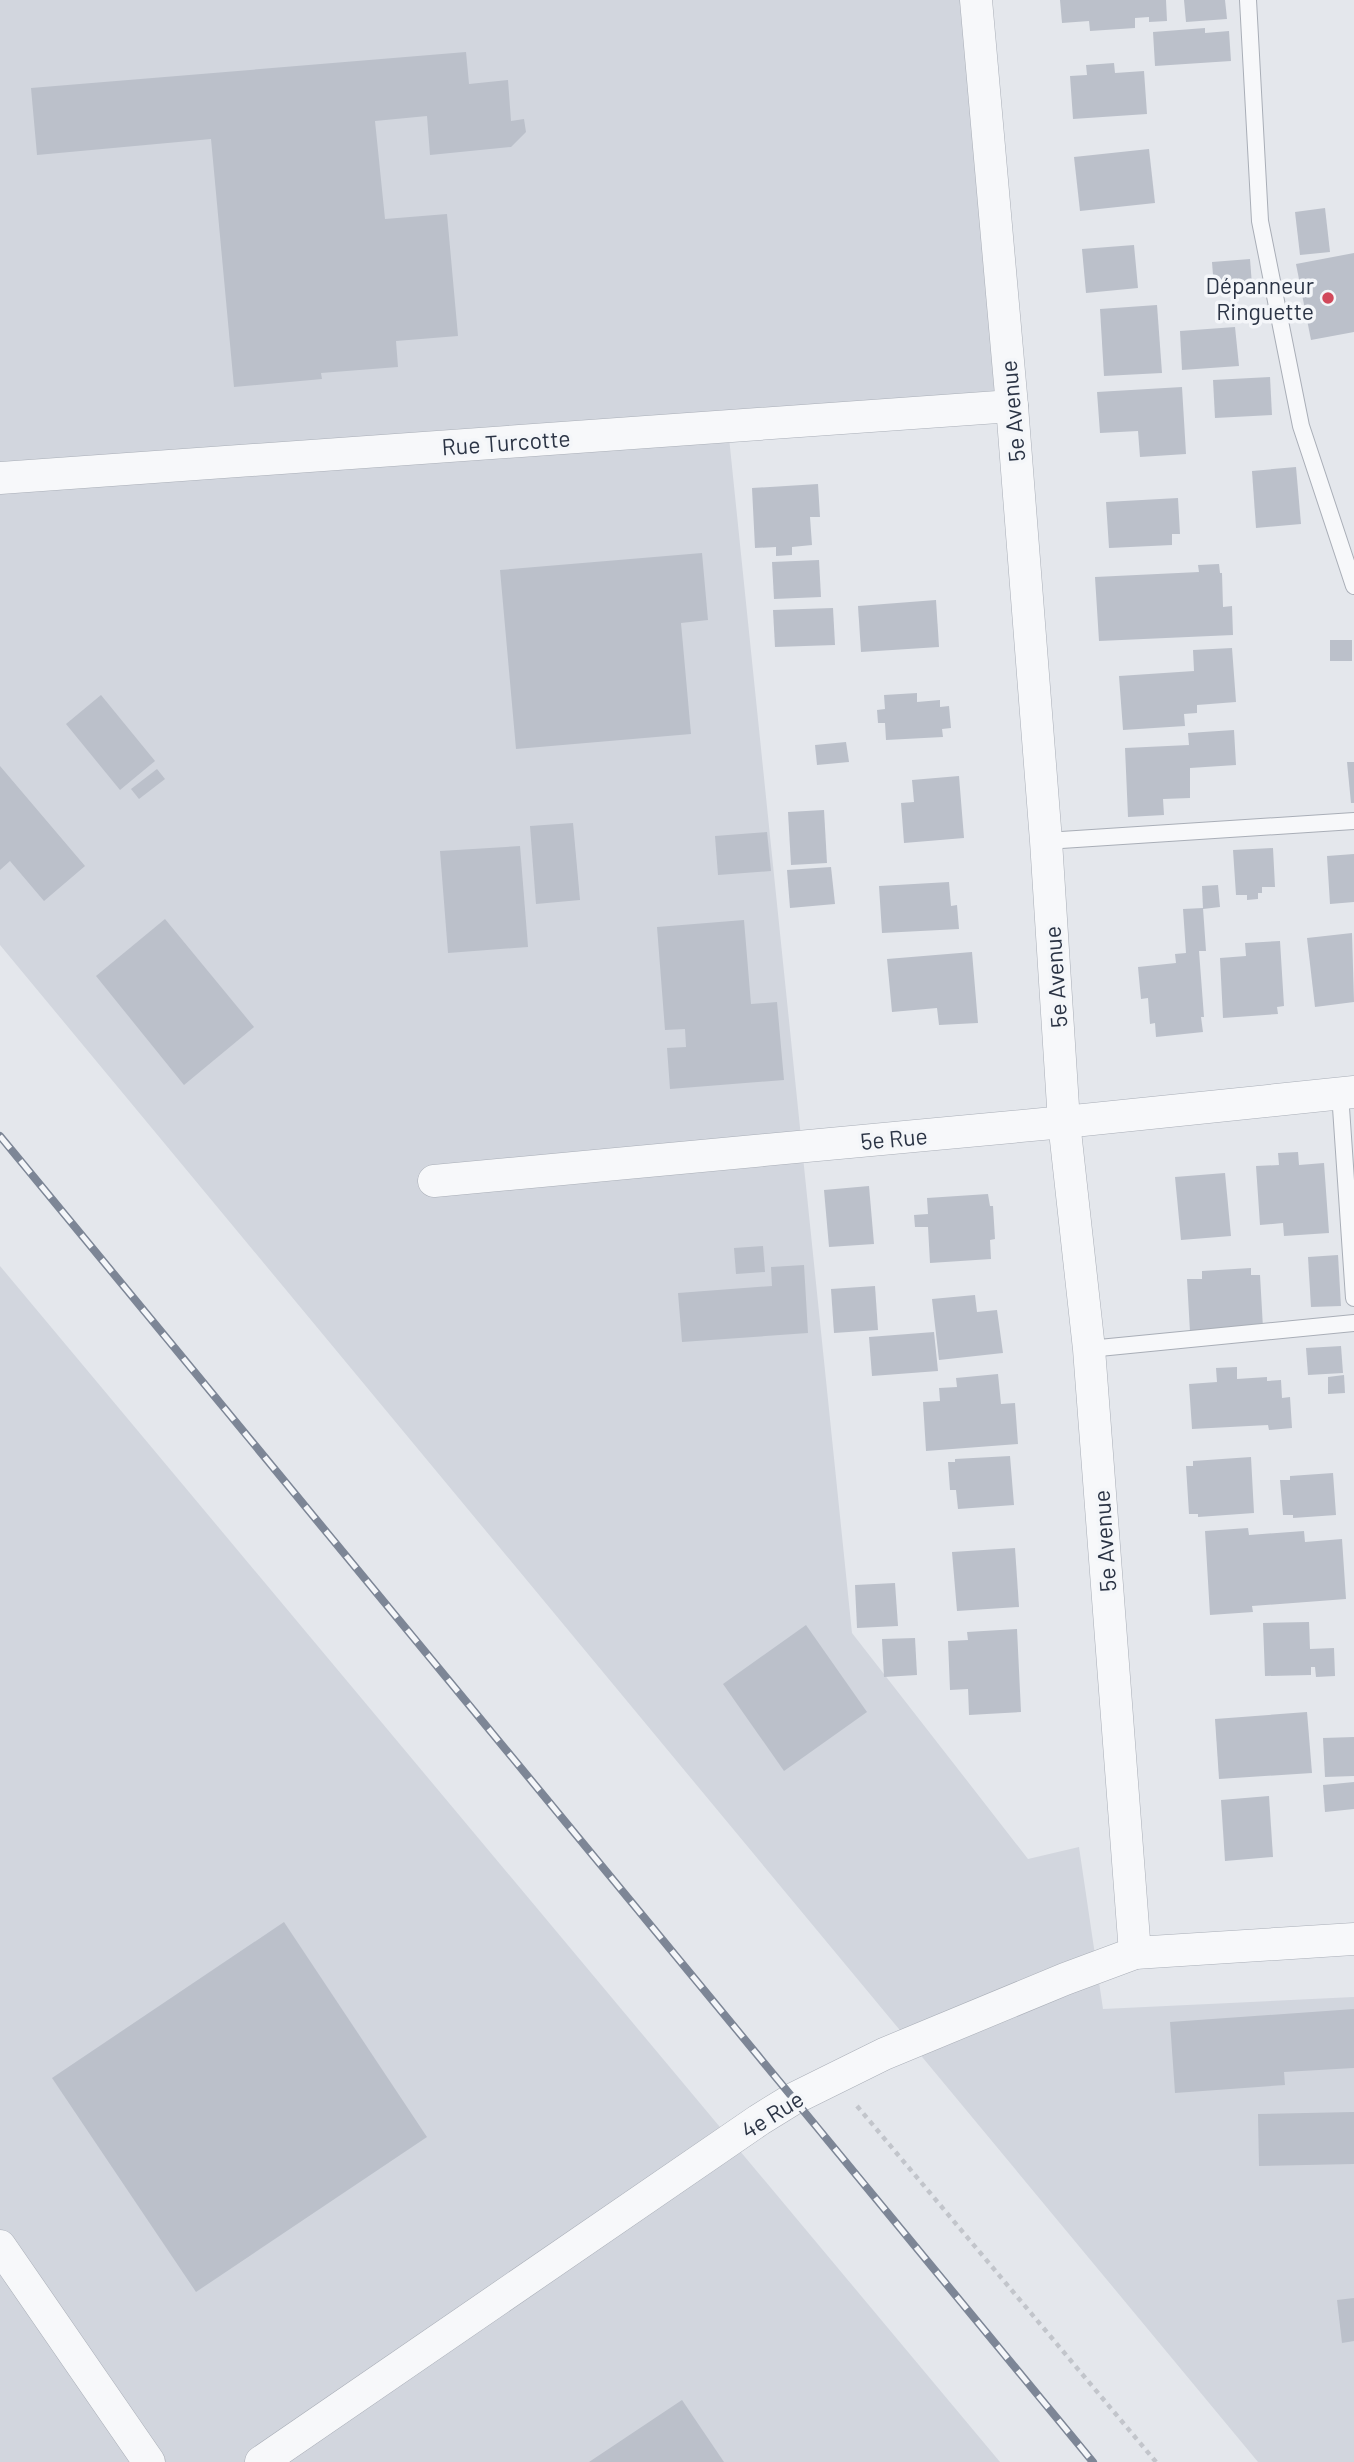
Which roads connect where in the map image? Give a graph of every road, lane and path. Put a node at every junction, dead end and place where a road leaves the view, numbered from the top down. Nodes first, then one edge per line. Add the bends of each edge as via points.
1 (976, 0) edge
2 (1248, 0) edge
3 (1012, 406) junction
4 (0, 478) edge
5 (1354, 586) edge
6 (1354, 821) edge
7 (1046, 841) junction
8 (1347, 1092) edge
9 (1064, 1122) junction
10 (434, 1181) dead end
11 (1354, 1298) edge
12 (1354, 1323) edge
13 (1089, 1349) junction
14 (1354, 1939) edge
15 (1135, 1953) junction
16 (834, 2078) junction
17 (0, 2246) edge
18 (149, 2462) edge
19 (261, 2462) edge
20 (1156, 2462) edge

1 - 3 street, 5e Avenue
2 - 5 lane via 1260,221 1301,426
3 - 4 street, Rue Turcotte
3 - 7 street, 5e Avenue
6 - 7 lane
7 - 9 street, 5e Avenue
8 - 9 street, 5e Rue
8 - 11 lane
9 - 10 street, 5e Rue
9 - 13 street, 5e Avenue
12 - 13 lane
13 - 15 street, 5e Avenue
14 - 15 street, 4e Rue
15 - 16 street, 4e Rue
16 - 19 street, 4e Rue via 759,2120
16 - 20 path
17 - 18 street

